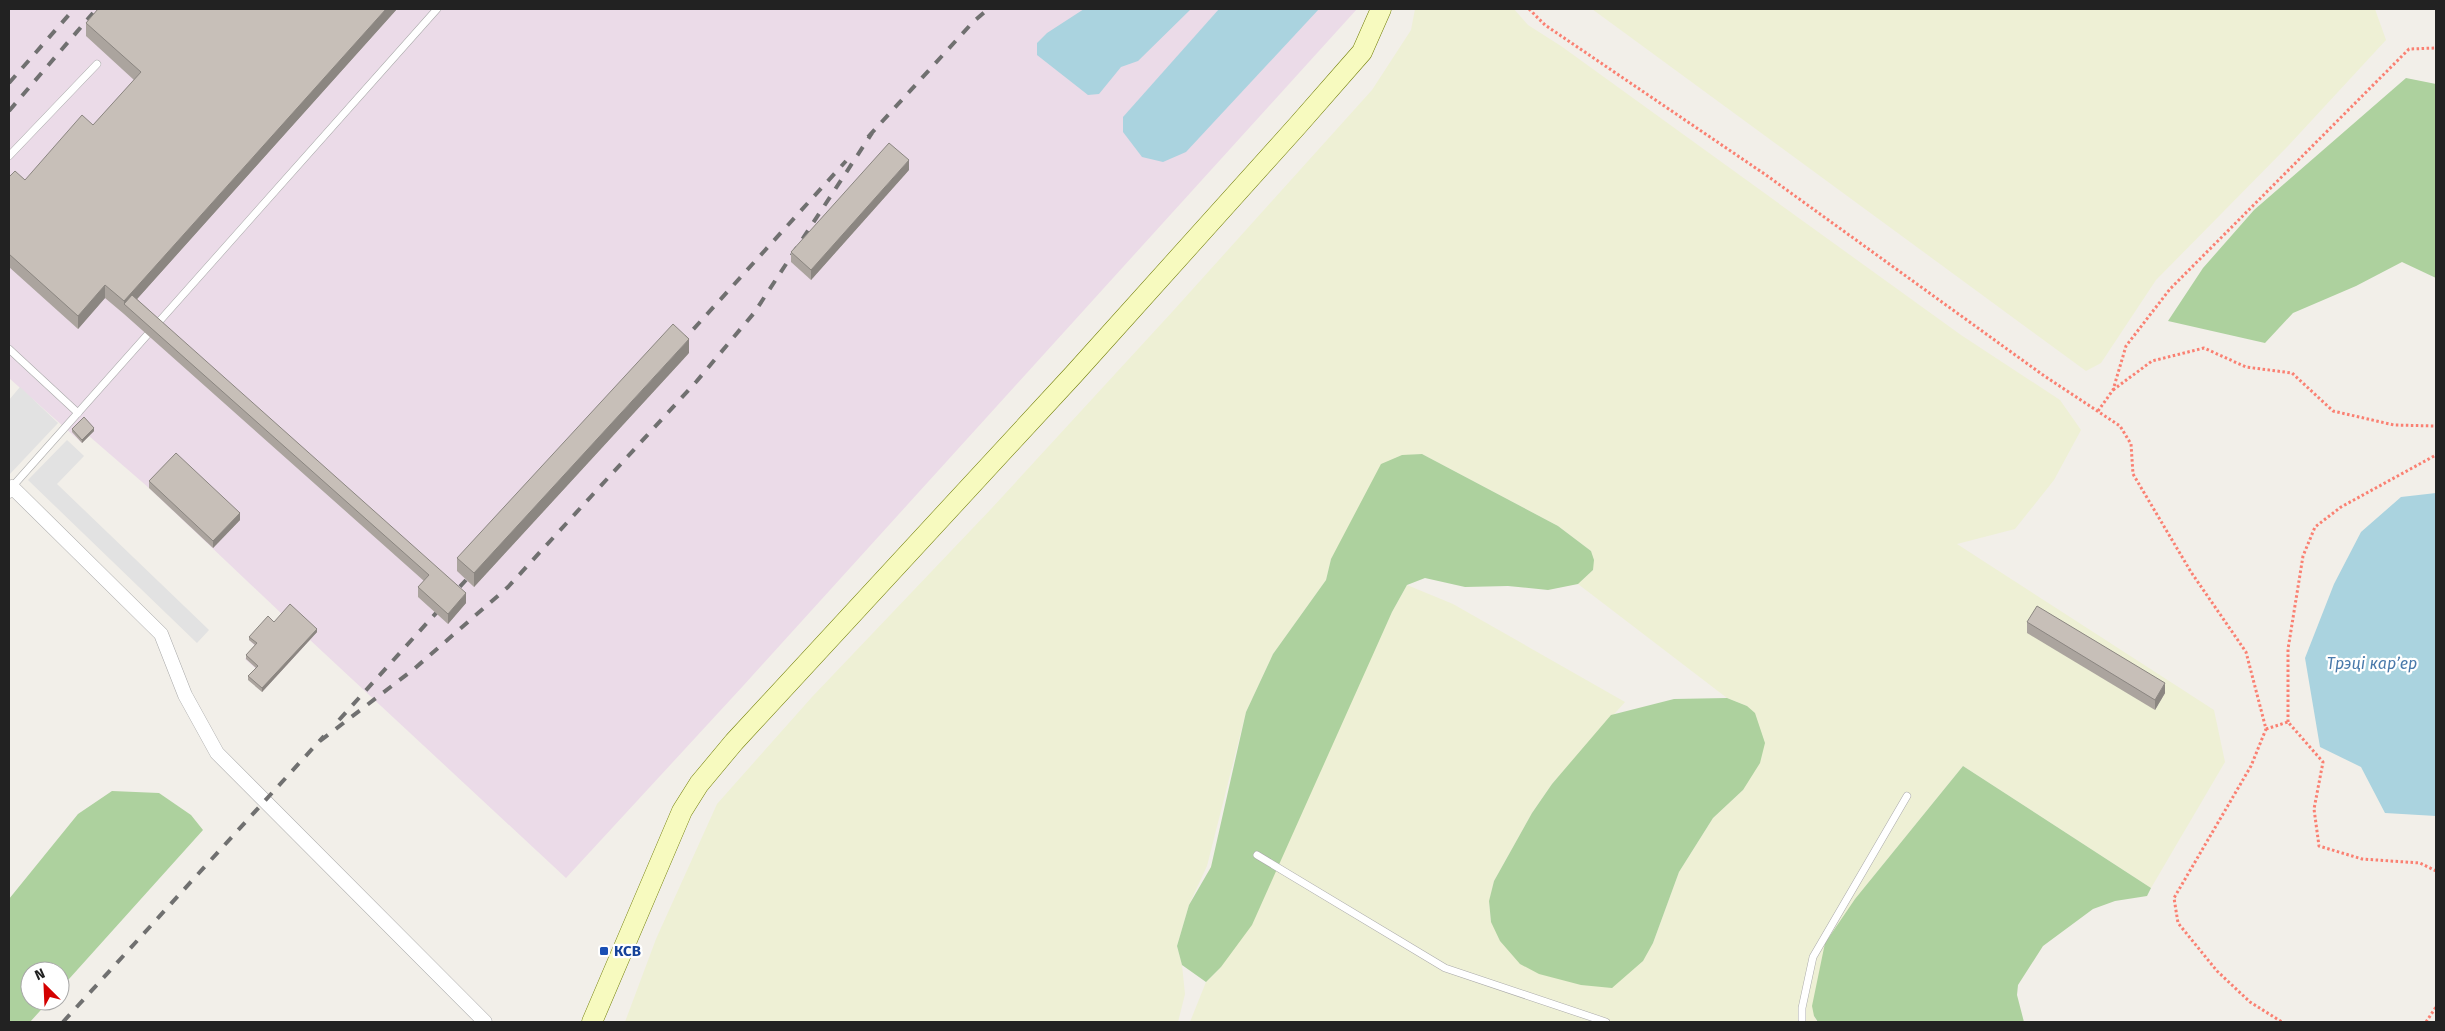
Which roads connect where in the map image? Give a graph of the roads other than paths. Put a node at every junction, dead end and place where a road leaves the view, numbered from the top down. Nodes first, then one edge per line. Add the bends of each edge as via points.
1 (437, 9) edge
2 (1381, 9) edge
3 (97, 64) dead end
4 (9, 156) edge
5 (9, 349) edge
6 (78, 413) junction
7 (10, 489) edge
8 (1907, 796) dead end
9 (1256, 855) dead end
10 (485, 1022) edge
11 (592, 1022) edge
12 (1606, 1022) edge
13 (1802, 1022) edge

1 - 6 lane
2 - 11 street via 1362,52 1298,125 699,784 668,841
3 - 4 lane
5 - 6 lane
6 - 7 lane
7 - 10 street via 161,634 185,695 217,754
8 - 13 lane via 1813,957
9 - 12 lane via 1445,968

